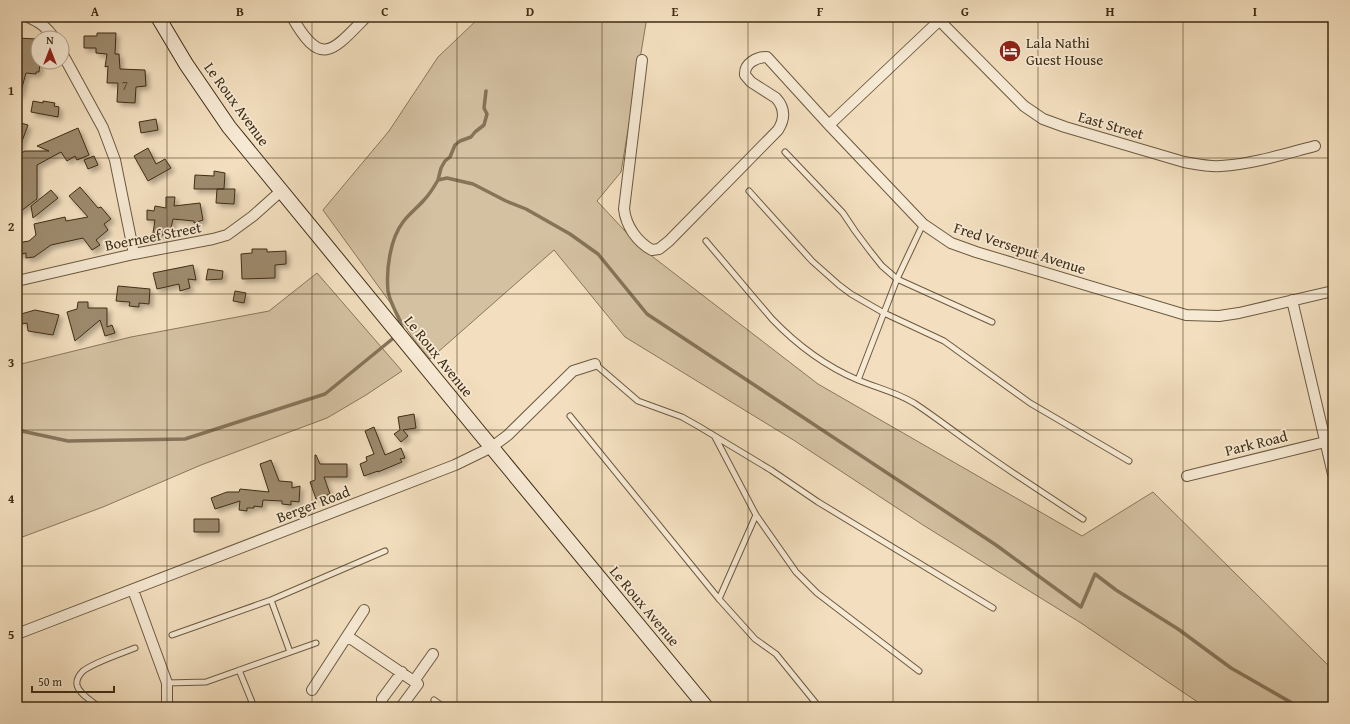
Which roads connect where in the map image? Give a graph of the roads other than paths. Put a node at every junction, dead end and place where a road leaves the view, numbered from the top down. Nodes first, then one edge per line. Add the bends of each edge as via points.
1 (28, 17) edge
2 (158, 17) edge
3 (292, 17) edge
4 (366, 17) edge
5 (939, 18) edge
6 (48, 30) edge
7 (642, 60) dead end
8 (70, 67) edge
9 (829, 124) junction
10 (1315, 146) dead end
11 (785, 152) dead end
12 (281, 190) junction
13 (748, 191) dead end
14 (923, 224) junction
15 (706, 241) dead end
16 (134, 254) junction
17 (898, 279) junction
18 (17, 281) edge
19 (1333, 291) edge
20 (1292, 300) junction
21 (884, 313) junction
22 (992, 322) dead end
23 (595, 364) joint
24 (858, 380) junction
25 (570, 416) dead end
26 (714, 436) junction
27 (1329, 441) edge
28 (492, 448) junction
29 (1129, 461) dead end
30 (1333, 474) edge
31 (1187, 476) dead end
32 (756, 515) junction
33 (1083, 519) dead end
34 (385, 551) dead end
35 (133, 590) junction
36 (719, 599) junction
37 (271, 600) junction
38 (993, 608) dead end
39 (364, 610) dead end
40 (17, 634) edge
41 (172, 635) dead end
42 (347, 636) junction
43 (316, 643) dead end
44 (135, 648) dead end
45 (290, 652) junction
46 (433, 654) dead end
47 (239, 670) junction
48 (919, 671) dead end
49 (402, 672) junction
50 (416, 682) junction
51 (167, 683) junction
52 (312, 690) dead end
53 (434, 700) dead end
54 (99, 707) edge
55 (167, 707) edge
56 (254, 707) edge
57 (382, 707) edge
58 (401, 707) edge
59 (444, 707) edge
60 (706, 707) edge
61 (819, 707) edge

1 - 6 street
2 - 12 main road, Le Roux Avenue via 186,64 229,126
3 - 4 street via 308,42 322,50 339,44
5 - 9 street
5 - 10 street, East Street via 1024,106 1043,119 1065,127 1201,165 1245,163
7 - 9 street, Fred Verseput Avenue via 624,209 625,218 632,231 646,246 654,250 672,238 778,130 783,121 784,115 776,98 751,82 745,75 746,67 750,63 757,58 767,57
8 - 16 street via 103,128 115,160
9 - 14 street, Fred Verseput Avenue
11 - 17 lane via 843,213 882,266
12 - 16 street, Boerneef Street via 253,216 227,235
12 - 28 main road, Le Roux Avenue
13 - 21 lane via 812,261 839,285
14 - 17 lane
14 - 20 street, Fred Verseput Avenue via 951,243 969,250 1186,315 1219,316
15 - 24 lane via 783,330 820,360
16 - 18 street, Boerneef Street
17 - 21 lane
17 - 22 lane
19 - 20 street, Fred Verseput Avenue
20 - 27 street
21 - 24 lane
21 - 29 lane via 944,340 1034,406
23 - 26 lane via 638,400 682,417
23 - 28 street, Berger Road via 573,371
24 - 33 lane via 898,394 915,404
25 - 36 lane
26 - 32 lane
26 - 38 lane
27 - 30 street
27 - 31 street, Park Road
28 - 35 street, Berger Road via 447,468
28 - 60 main road, Le Roux Avenue
32 - 36 lane
32 - 48 lane via 796,572 817,593
34 - 37 lane
35 - 40 street, Berger Road
35 - 51 street
36 - 61 lane via 755,639 776,654
37 - 41 lane
37 - 45 lane
39 - 42 street
42 - 49 street
42 - 52 street
43 - 45 lane
44 - 54 lane via 82,672 78,677 76,683 80,692
45 - 47 lane
46 - 50 street
47 - 51 lane via 206,682
47 - 56 lane
49 - 50 street
49 - 57 street via 382,699
50 - 58 street
51 - 55 street
53 - 59 lane

